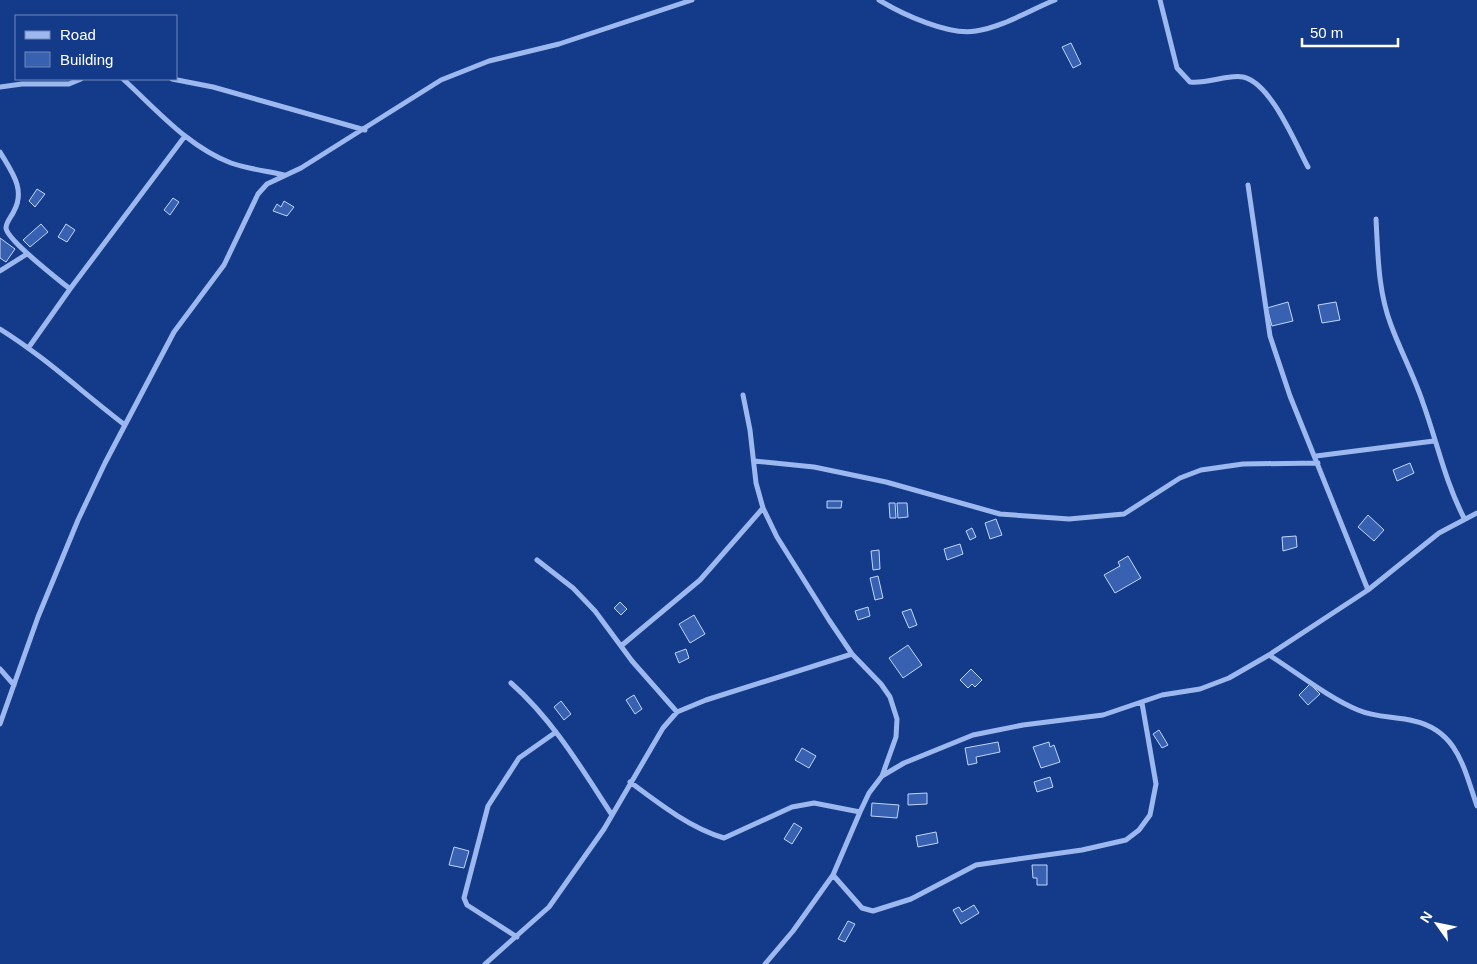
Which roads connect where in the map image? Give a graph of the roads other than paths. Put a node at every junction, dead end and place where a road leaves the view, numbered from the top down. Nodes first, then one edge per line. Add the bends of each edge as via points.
1 (692, 0) edge
2 (879, 0) edge
3 (1055, 0) edge
4 (1160, 0) edge
5 (78, 80) edge
6 (124, 80) edge
7 (178, 80) edge
8 (0, 87) edge
9 (365, 130) junction
10 (185, 136) junction
11 (0, 152) edge
12 (1308, 167) dead end
13 (284, 175) junction
14 (1248, 185) dead end
15 (1376, 219) dead end
16 (27, 254) junction
17 (0, 271) edge
18 (70, 289) junction
19 (0, 328) edge
20 (29, 347) junction
21 (743, 395) dead end
22 (125, 425) junction
23 (1434, 441) junction
24 (1316, 456) junction
25 (754, 461) junction
26 (1318, 463) junction
27 (763, 508) junction
28 (1477, 513) edge
29 (1464, 518) junction
30 (537, 560) dead end
31 (1368, 590) junction
32 (622, 646) junction
33 (852, 654) junction
34 (1270, 655) junction
35 (0, 669) edge
36 (511, 683) dead end
37 (14, 685) junction
38 (1142, 703) junction
39 (677, 712) junction
40 (0, 724) edge
41 (556, 732) junction
42 (882, 776) junction
43 (630, 782) junction
44 (1477, 806) edge
45 (860, 812) junction
46 (612, 815) junction
47 (833, 875) junction
48 (517, 938) junction
49 (485, 964) edge
50 (765, 964) edge

1 - 9 street via 559,44 460,70
2 - 3 street via 910,17 953,30 974,32
4 - 12 street via 1177,68 1190,82 1204,84 1242,77 1256,82 1273,102
5 - 8 street via 68,84
6 - 10 street
7 - 9 street via 213,86
9 - 13 street
10 - 13 street via 211,154 232,163
10 - 18 street
11 - 16 street via 19,185 19,201 6,228
13 - 22 street via 267,184 258,194 224,265 174,332
14 - 24 street via 1270,336 1290,396
15 - 23 street via 1384,303 1413,372
16 - 17 street
16 - 18 street
18 - 20 street
19 - 20 street
20 - 22 street
21 - 25 street
22 - 37 street via 78,520
23 - 24 street
23 - 29 street via 1450,490
24 - 26 street
25 - 26 street via 814,467 886,482 1000,514 1069,520 1124,514 1180,478 1201,470 1243,464
25 - 27 street
26 - 31 street
27 - 32 street via 700,580
27 - 33 street
28 - 29 street
29 - 31 street via 1439,533
30 - 32 street via 573,588
31 - 34 street
32 - 39 street
33 - 39 street via 714,697
33 - 42 street via 890,697 897,719 896,738
34 - 38 street via 1215,684
34 - 44 street via 1358,710 1415,721 1437,730 1462,760
35 - 37 street
36 - 41 street
37 - 40 street
38 - 42 street via 1103,715 973,735 904,763
38 - 47 street via 1156,784 1150,815 1126,840 976,866 911,899 873,911 862,908
39 - 43 street via 663,728
41 - 46 street
41 - 48 street via 519,758 488,806 464,898 467,905
42 - 45 street
43 - 45 street via 686,820 724,838 792,807 814,803
43 - 46 street
45 - 47 street
46 - 48 street via 585,859 549,907
47 - 50 street
48 - 49 street

